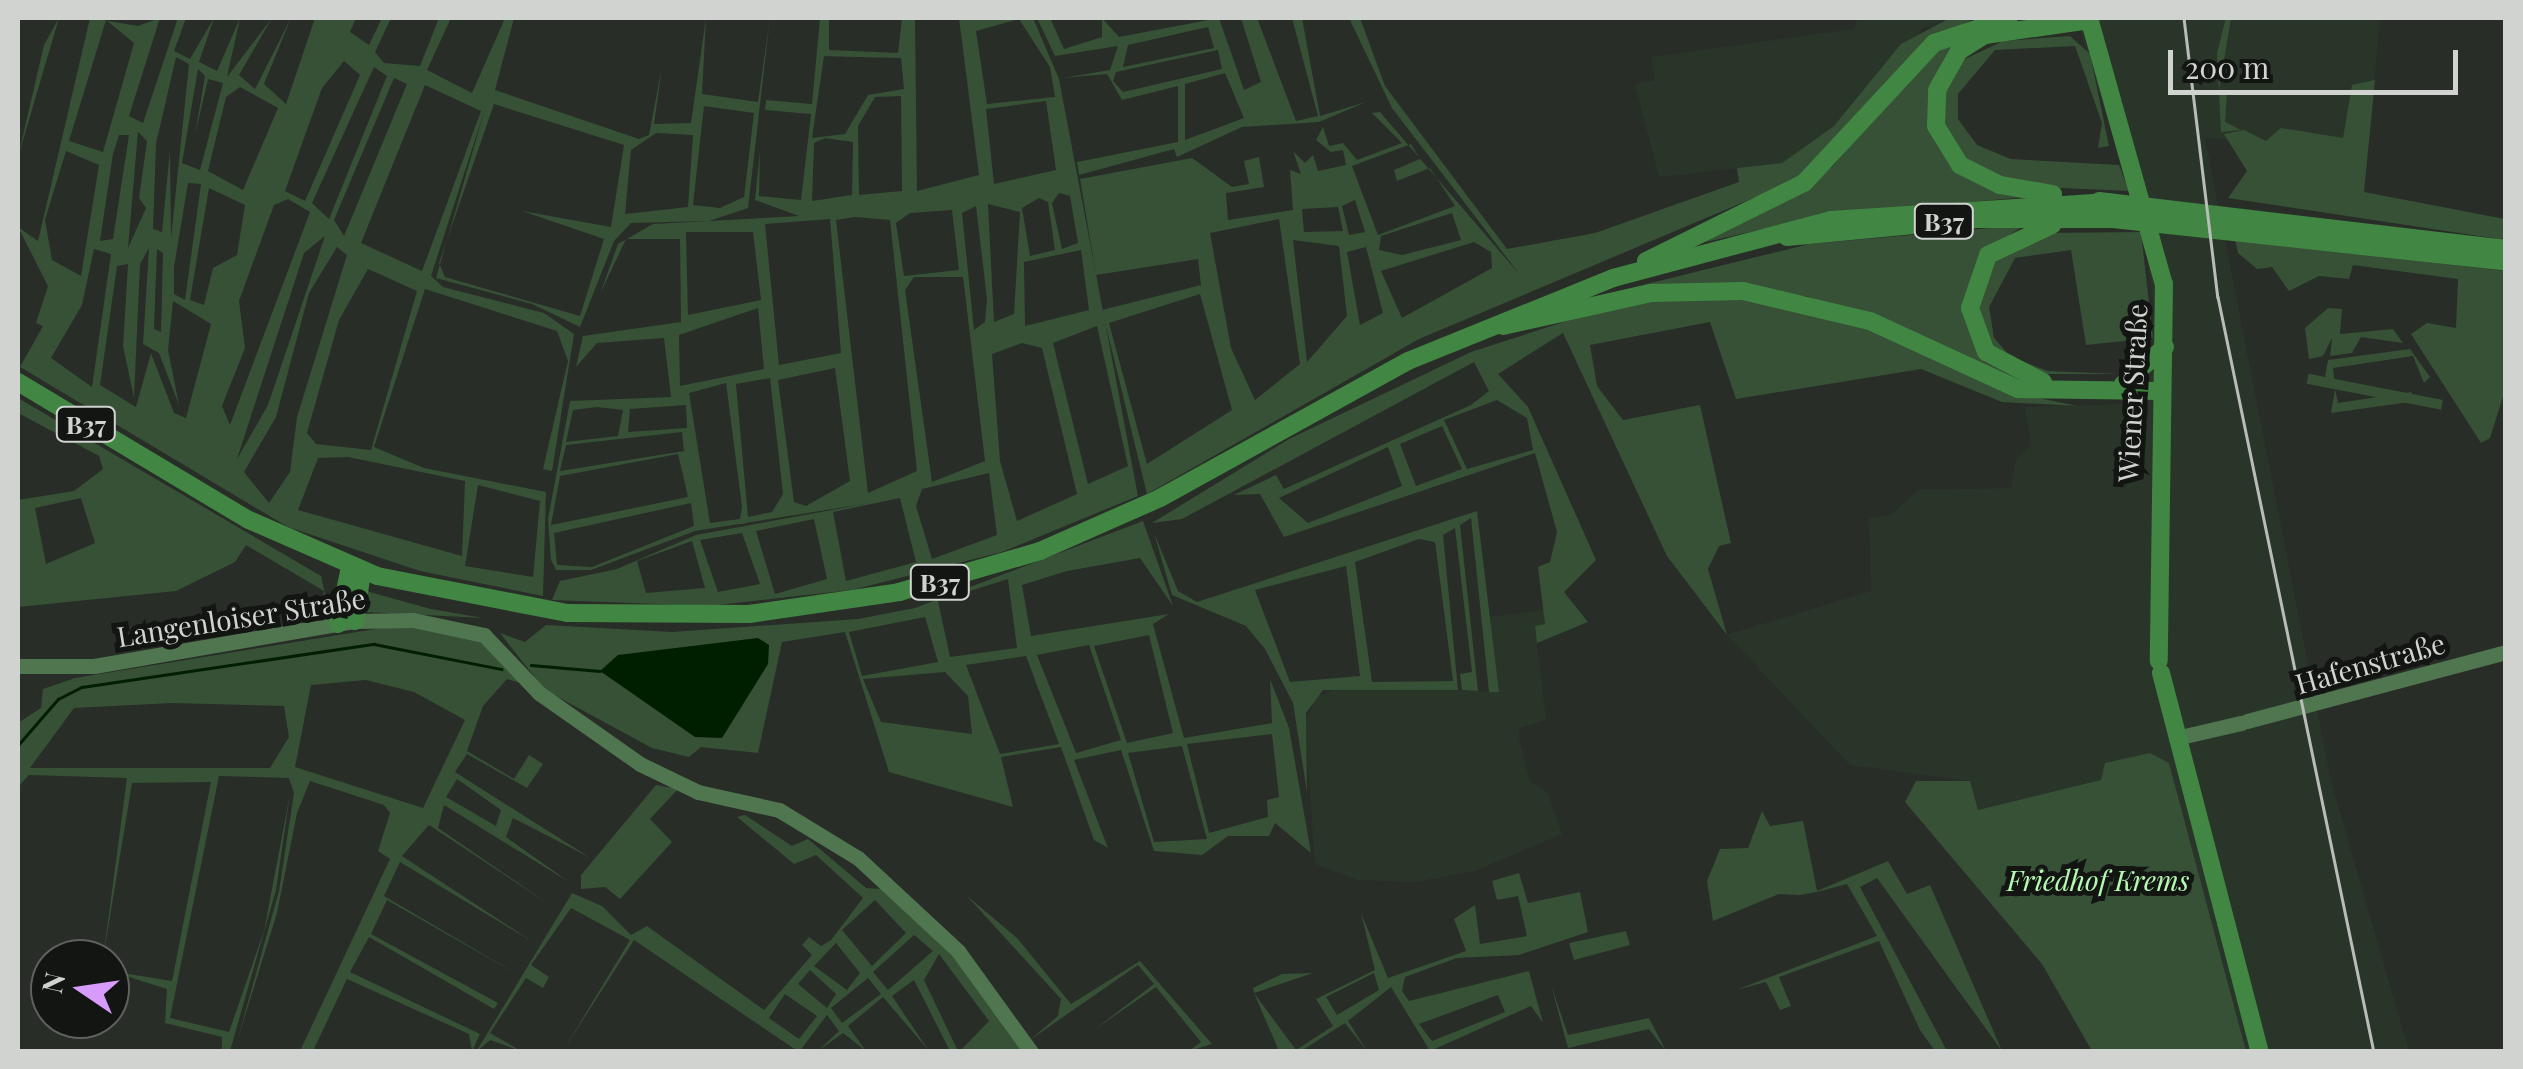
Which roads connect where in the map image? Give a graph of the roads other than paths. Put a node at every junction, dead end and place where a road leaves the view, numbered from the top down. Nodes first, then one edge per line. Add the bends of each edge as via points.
1 (2010, 18) edge
2 (2088, 18) edge
3 (2110, 210) junction
4 (2242, 220) junction
5 (2506, 248) edge
6 (2506, 262) edge
7 (1613, 278) junction
8 (1478, 330) junction
9 (2164, 346) junction
10 (18, 382) edge
11 (2123, 384) junction
12 (2161, 390) junction
13 (314, 552) junction
14 (356, 569) junction
15 (339, 600) junction
16 (346, 622) junction
17 (2506, 652) edge
18 (18, 666) edge
19 (2176, 738) junction
20 (1031, 1052) edge
21 (2260, 1052) edge

1 - 7 main road via 1934,43 1852,141 1804,183
2 - 3 main road via 1973,41 1942,76 1936,126 1950,154 1984,180
2 - 9 main road, Wiener Straße via 2158,251
3 - 4 main road, B37
3 - 7 main road, B37 via 1776,237
3 - 11 main road via 2041,226 2000,244 1980,267 1970,308 1978,339 2008,370 2053,384
4 - 5 main road, B37
4 - 6 main road, B37
7 - 8 main road, B37
8 - 12 main road via 1651,293 1743,291 1852,315 2018,389
8 - 14 main road, B37 via 1122,516 919,588 723,616 508,606
9 - 11 main road
9 - 12 main road, Wiener Straße
10 - 13 main road, B37
11 - 12 main road
12 - 19 main road, Wiener Straße via 2160,667
13 - 14 main road, B37
13 - 15 main road
14 - 15 main road
14 - 16 main road
15 - 16 main road
16 - 18 street, Langenloiser Straße via 115,664
16 - 20 street, Langenloiser Straße via 445,623 508,652 533,688 657,773 778,810 858,858 958,952
17 - 19 street, Hafenstraße
19 - 21 main road, Wiener Straße

